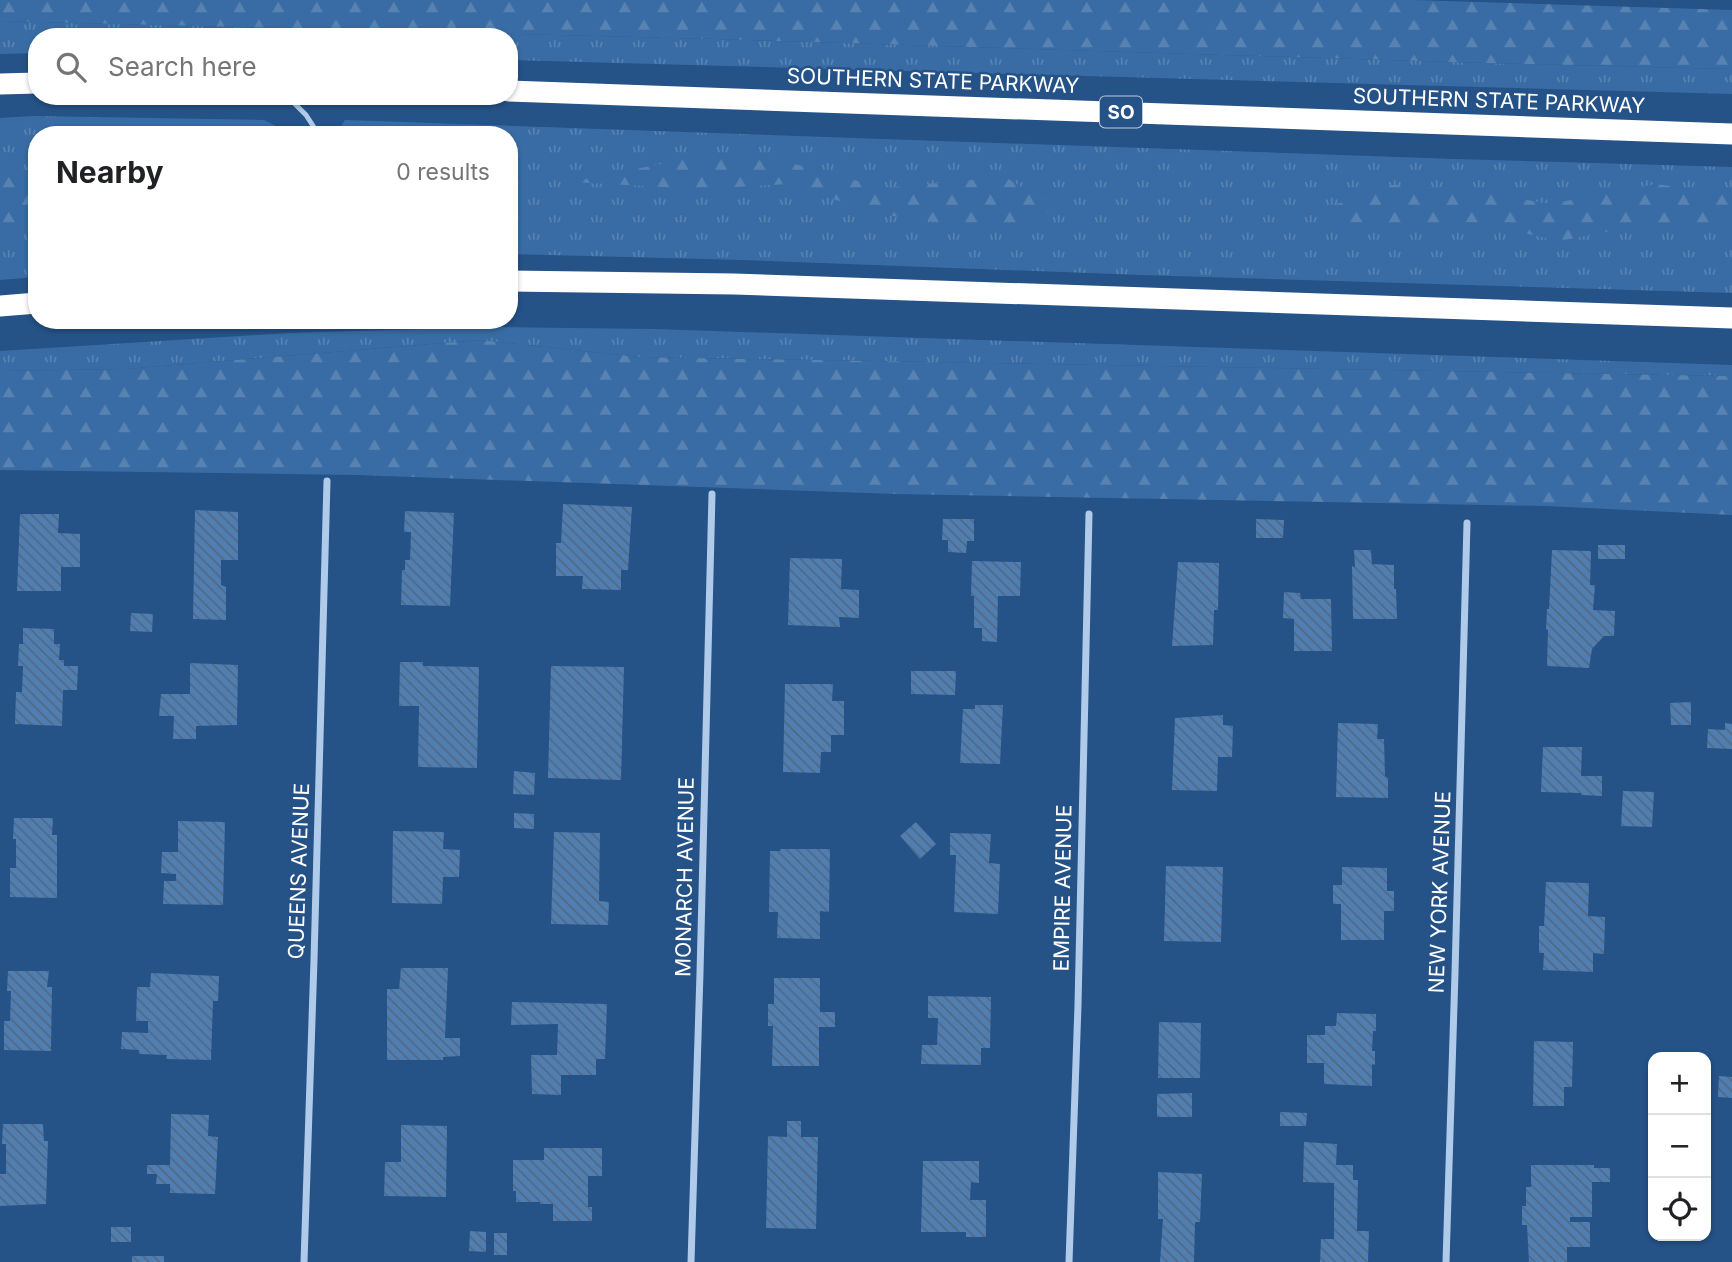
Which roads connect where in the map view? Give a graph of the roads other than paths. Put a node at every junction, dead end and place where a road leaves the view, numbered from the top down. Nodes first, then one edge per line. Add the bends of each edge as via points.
1 (28, 83) edge
2 (0, 84) edge
3 (518, 91) edge
4 (296, 105) edge
5 (313, 126) edge
6 (1732, 134) edge
7 (518, 281) edge
8 (28, 304) edge
9 (0, 306) edge
10 (1732, 318) edge
11 (327, 481) dead end
12 (712, 494) dead end
13 (1089, 514) dead end
14 (1467, 523) dead end
15 (304, 1262) edge
16 (691, 1262) edge
17 (1069, 1262) edge
18 (1446, 1262) edge

1 - 2 highway
3 - 6 highway, SOUTHERN STATE PARKWAY / SO
4 - 5 lane
7 - 10 highway
8 - 9 highway
11 - 15 street, QUEENS AVENUE
12 - 16 street, MONARCH AVENUE
13 - 17 street, EMPIRE AVENUE
14 - 18 street, NEW YORK AVENUE

